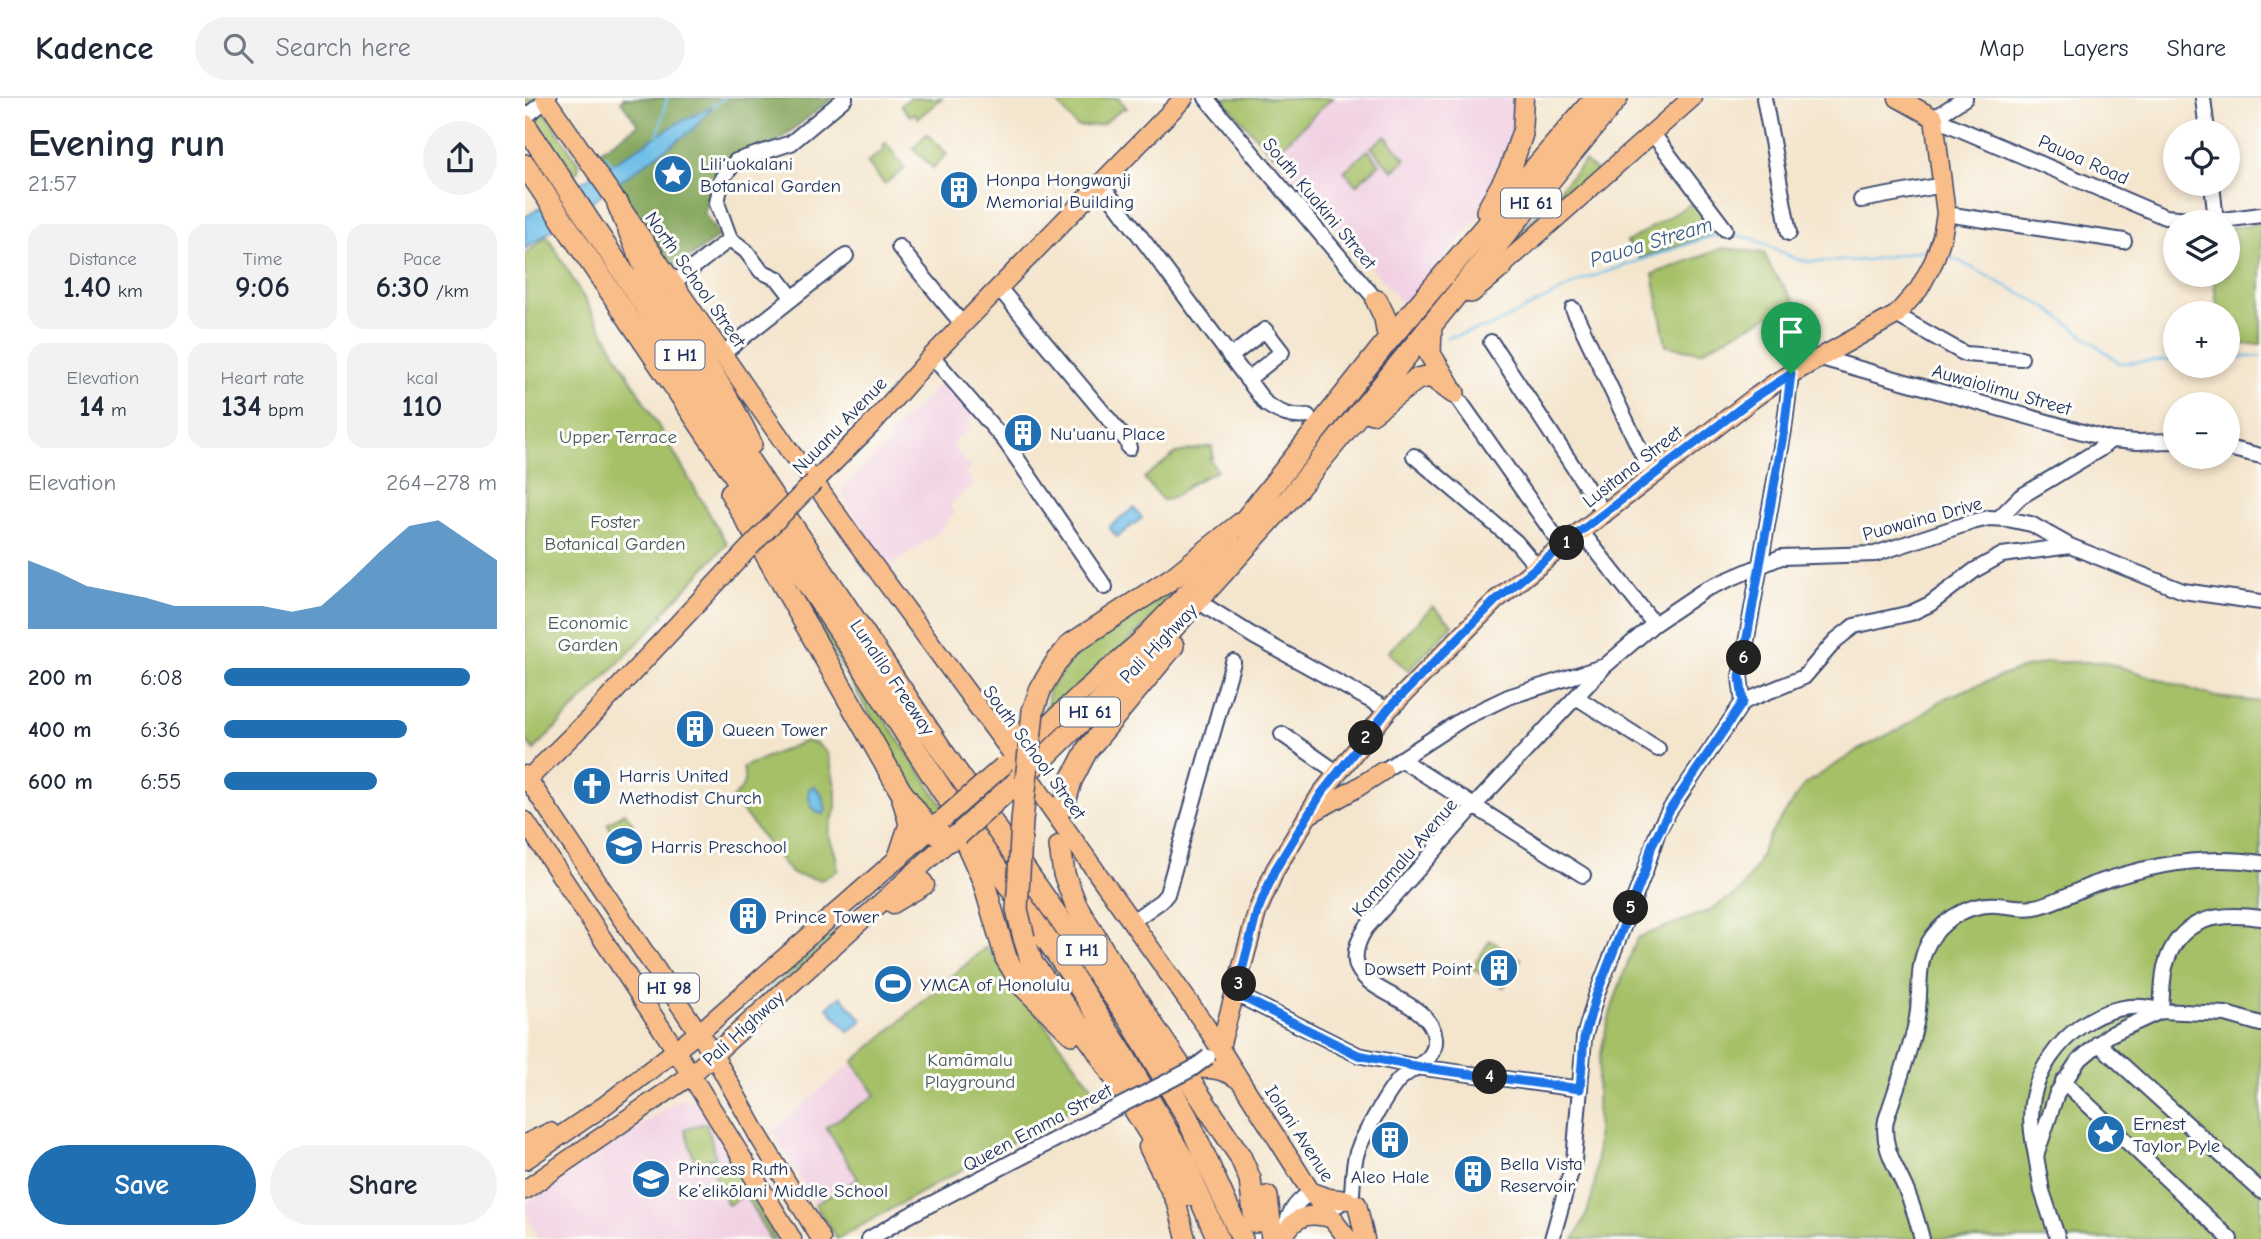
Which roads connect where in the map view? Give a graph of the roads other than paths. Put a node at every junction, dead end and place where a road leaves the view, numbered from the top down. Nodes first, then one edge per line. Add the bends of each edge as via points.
1 (845, 98) edge
2 (1184, 98) edge
3 (1206, 98) edge
4 (1524, 98) edge
5 (1595, 98) edge
6 (1617, 98) edge
7 (1692, 98) edge
8 (1764, 98) edge
9 (1898, 98) edge
10 (1965, 98) edge
11 (2203, 98) edge
12 (547, 99) edge
13 (527, 118) edge
14 (1934, 118) junction
15 (2206, 119) edge
16 (1522, 134) joint
17 (1653, 134) junction
18 (525, 165) edge
19 (1101, 184) junction
20 (1943, 184) junction
21 (1861, 200) dead end
22 (617, 202) junction
23 (1945, 214) junction
24 (2163, 215) edge
25 (2261, 215) edge
26 (2240, 218) edge
27 (1725, 229) dead end
28 (1789, 233) dead end
29 (730, 239) junction
30 (2124, 241) dead end
31 (899, 247) dead end
32 (846, 256) dead end
33 (1502, 265) joint
34 (673, 283) junction
35 (999, 289) junction
36 (792, 297) junction
37 (1377, 300) junction
38 (1408, 306) junction
39 (1446, 308) junction
40 (1573, 309) dead end
41 (1896, 315) junction
42 (963, 325) junction
43 (1431, 327) junction
44 (1387, 331) junction
45 (1491, 342) dead end
46 (722, 354) junction
47 (932, 356) junction
48 (1230, 357) junction
49 (1821, 358) junction
50 (2021, 358) dead end
51 (1791, 374) junction
52 (1247, 380) junction
53 (1351, 387) junction
54 (1454, 393) junction
55 (1335, 407) junction
56 (1308, 416) joint
57 (701, 428) junction
58 (1340, 439) junction
59 (2111, 440) junction
60 (2163, 441) edge
61 (1129, 447) dead end
62 (2240, 452) edge
63 (1414, 456) dead end
64 (2261, 456) edge
65 (1653, 477) junction
66 (814, 482) junction
67 (771, 494) junction
68 (1605, 515) junction
69 (1272, 517) junction
70 (1999, 518) junction
71 (1245, 520) junction
72 (1581, 531) junction
73 (2070, 545) junction
74 (1562, 546) junction
75 (1761, 564) junction
76 (1537, 567) junction
77 (1105, 587) dead end
78 (2261, 602) edge
79 (1216, 611) junction
80 (1654, 624) junction
81 (1233, 662) dead end
82 (1605, 666) junction
83 (897, 683) junction
84 (1576, 697) junction
85 (1743, 702) junction
86 (1065, 710) junction
87 (1388, 710) junction
88 (986, 720) junction
89 (1282, 734) dead end
90 (1658, 750) dead end
91 (1400, 759) junction
92 (1341, 770) junction
93 (1013, 771) junction
94 (1383, 771) junction
95 (526, 779) edge
96 (901, 790) junction
97 (942, 790) junction
98 (1475, 805) junction
99 (1063, 806) dead end
100 (1310, 814) junction
101 (525, 821) edge
102 (937, 824) junction
103 (954, 838) junction
104 (1060, 846) dead end
105 (899, 857) junction
106 (2261, 863) edge
107 (1583, 874) dead end
108 (2261, 918) edge
109 (1131, 922) junction
110 (1105, 955) junction
111 (1236, 994) junction
112 (2161, 1011) junction
113 (2261, 1024) edge
114 (699, 1031) junction
115 (2098, 1042) junction
116 (675, 1049) junction
117 (713, 1054) junction
118 (1213, 1057) junction
119 (1418, 1067) junction
120 (1108, 1068) junction
121 (1187, 1069) junction
122 (691, 1075) junction
123 (2063, 1082) junction
124 (1580, 1089) junction
125 (604, 1105) junction
126 (1143, 1127) junction
127 (525, 1144) edge
128 (2036, 1156) junction
129 (525, 1160) edge
130 (525, 1190) edge
131 (2261, 1191) edge
132 (1311, 1192) junction
133 (1352, 1195) junction
134 (1331, 1215) junction
135 (1249, 1231) edge
136 (1281, 1237) edge
137 (792, 1239) edge
138 (821, 1239) edge
139 (869, 1239) edge
140 (1186, 1239) edge
141 (1216, 1239) edge
142 (1348, 1239) edge
143 (1364, 1239) edge
144 (1552, 1239) edge
145 (1923, 1239) edge
146 (2058, 1239) edge
147 (2231, 1239) edge

1 - 29 street via 791,143 736,161 722,178 717,203
2 - 19 main road, Nuuanu Avenue
3 - 37 street, South Kuakini Street
4 - 16 main road
5 - 53 highway, Pali Highway / HI 61
6 - 39 highway, Pali Highway / HI 61
7 - 17 main road
8 - 28 street
9 - 14 main road, Pauoa Road
10 - 14 street
11 - 15 street
12 - 13 street
12 - 22 main road, North School Street
13 - 67 highway, Lunalilo Freeway / I H1 via 558,176
14 - 20 main road, Lusitana Street
14 - 24 street, Pauoa Road
16 - 38 highway via 1510,170 1487,212
17 - 27 street
17 - 33 main road
18 - 57 highway, Lunalilo Freeway / I H1
19 - 35 main road, Nuuanu Avenue
19 - 48 street
20 - 21 street
20 - 23 main road, Lusitana Street
22 - 34 main road, North School Street
22 - 67 highway via 661,296 736,412
23 - 30 street
23 - 41 main road, Lusitana Street via 1934,261 1919,289
25 - 26 street, Pauoa Road
29 - 34 street
29 - 36 street via 761,271 778,279
31 - 42 street
32 - 36 street
33 - 39 highway
34 - 46 main road, North School Street
35 - 42 main road, Nuuanu Avenue
35 - 61 street
36 - 46 street
37 - 38 highway via 1390,307
37 - 44 highway
38 - 44 highway
39 - 43 highway, Pali Highway / HI 61
40 - 65 street
41 - 49 main road, Lusitana Street
41 - 50 street via 1965,354
42 - 47 main road, Nuuanu Avenue
43 - 54 highway via 1430,354
43 - 58 highway, Pali Highway / HI 61
44 - 53 highway via 1349,378
45 - 68 street
46 - 66 main road, North School Street
47 - 66 main road, Nuuanu Avenue
47 - 77 street via 1005,440
48 - 52 street
48 - 52 street via 1265,330 1282,352
49 - 51 main road, Lusitana Street
49 - 59 street, Auwaiolimu Street
51 - 65 main road, Lusitana Street
51 - 75 street
52 - 56 street via 1266,404 1280,413
53 - 55 highway, Pali Highway / HI 61
54 - 58 highway via 1431,376 1417,379
54 - 74 street
55 - 56 highway
55 - 71 highway, Pali Highway / HI 61
57 - 96 highway via 731,494
57 - 97 highway, Lunalilo Freeway / I H1
58 - 69 highway, Pali Highway / HI 61
59 - 60 street, Auwaiolimu Street
59 - 70 street via 2020,497
62 - 64 street
63 - 76 street via 1516,542
65 - 68 main road, Lusitana Street
66 - 88 main road, South School Street
66 - 95 main road, Nuuanu Avenue, bridge via 592,716
67 - 83 highway, Lunalilo Freeway / I H1
68 - 72 main road, Lusitana Street
69 - 79 highway
69 - 93 highway, Pali Highway / HI 61 via 1154,649 1046,756
70 - 73 street, Puowaina Drive via 2031,524
70 - 75 street, Puowaina Drive via 1972,522 1875,554 1781,557
71 - 86 main road, Pali Highway / HI 61 via 1193,585
71 - 120 highway, bridge via 1174,577 1072,645 1055,664 1033,711 1017,909 1032,963
72 - 74 main road, Lusitana Street
72 - 80 street
73 - 78 street, Puowaina Drive via 2183,591
73 - 85 street via 2002,555 1912,613 1854,626 1804,677
74 - 76 main road, Lusitana Street
75 - 80 street, Puowaina Drive via 1706,589
75 - 85 street via 1740,677
76 - 87 main road, Lusitana Street via 1466,629
79 - 87 street
79 - 99 highway via 1087,750
80 - 82 street, Puowaina Drive
81 - 109 street via 1170,886 1161,901
82 - 84 street, Kamamalu Avenue
82 - 91 street, Puowaina Drive via 1508,697 1464,718
83 - 110 highway
83 - 135 highway, Lunalilo Freeway / I H1 via 1144,1041
84 - 90 street
84 - 98 street, Kamamalu Avenue
85 - 124 street via 1669,811 1652,845 1596,996 1584,1038
86 - 88 main road via 1039,727 1022,731 1003,729
86 - 93 main road, Pali Highway / HI 61
87 - 92 main road, Lusitana Street
88 - 93 main road, South School Street
89 - 92 street
91 - 94 street, Puowaina Drive
91 - 98 street
92 - 94 main road via 1361,777
92 - 100 main road, Lusitana Street
93 - 102 main road, Pali Highway / HI 61, bridge
93 - 103 highway, Pali Highway / HI 61, bridge
93 - 109 main road, South School Street
94 - 100 main road
95 - 114 main road, HI 98
96 - 102 highway
96 - 105 highway via 909,824
97 - 120 highway via 983,880 1011,967 1022,985
97 - 141 highway, Lunalilo Freeway / I H1 via 1124,1056 1183,1159
98 - 107 street
98 - 119 street, Kamamalu Avenue via 1366,928 1355,948 1356,965 1363,975 1425,1018 1435,1038 1432,1053
100 - 111 main road, Lusitana Street via 1275,870 1257,912
101 - 116 main road, HI 98
102 - 103 highway
102 - 105 main road, Pali Highway / HI 61
103 - 117 main road, Pali Highway / HI 61
104 - 110 highway via 1076,905
105 - 114 main road, Pali Highway / HI 61
106 - 145 street via 2165,864 2037,907 1969,909 1938,930 1920,965 1917,1020 1885,1127 1887,1149
108 - 112 street via 2220,915 2185,932 2165,966
109 - 118 main road, South School Street
110 - 121 highway
111 - 118 main road, Lusitana Street
111 - 119 street via 1358,1055
112 - 113 street via 2227,1014
112 - 115 street
112 - 128 street via 2145,1006 2109,1012 2079,1027 2059,1046 2045,1065 2033,1097
114 - 116 main road, Pali Highway / HI 61
114 - 117 main road, HI 98
115 - 123 street
115 - 131 street
116 - 122 main road, HI 98
116 - 125 main road, Pali Highway
117 - 122 main road, Pali Highway / HI 61
117 - 138 main road, HI 98
118 - 121 main road
118 - 132 main road, Iolani Avenue via 1242,1082
119 - 124 street
119 - 133 street, Kamamalu Avenue via 1399,1079 1356,1153
120 - 126 highway
121 - 135 highway via 1251,1179
121 - 136 highway via 1251,1147
121 - 139 street, Queen Emma Street, bridge
122 - 130 main road, Pali Highway
122 - 137 main road, HI 98
123 - 128 street
123 - 147 street
124 - 144 street via 1574,1161
125 - 127 main road
125 - 129 main road, Pali Highway
126 - 140 main road via 1177,1204
126 - 141 highway
128 - 146 street
132 - 133 main road via 1329,1198
132 - 134 main road, Iolani Avenue
132 - 136 street via 1288,1216
133 - 134 street via 1352,1212 1343,1217
133 - 143 main road
134 - 136 main road via 1304,1215
134 - 142 main road, Iolani Avenue

